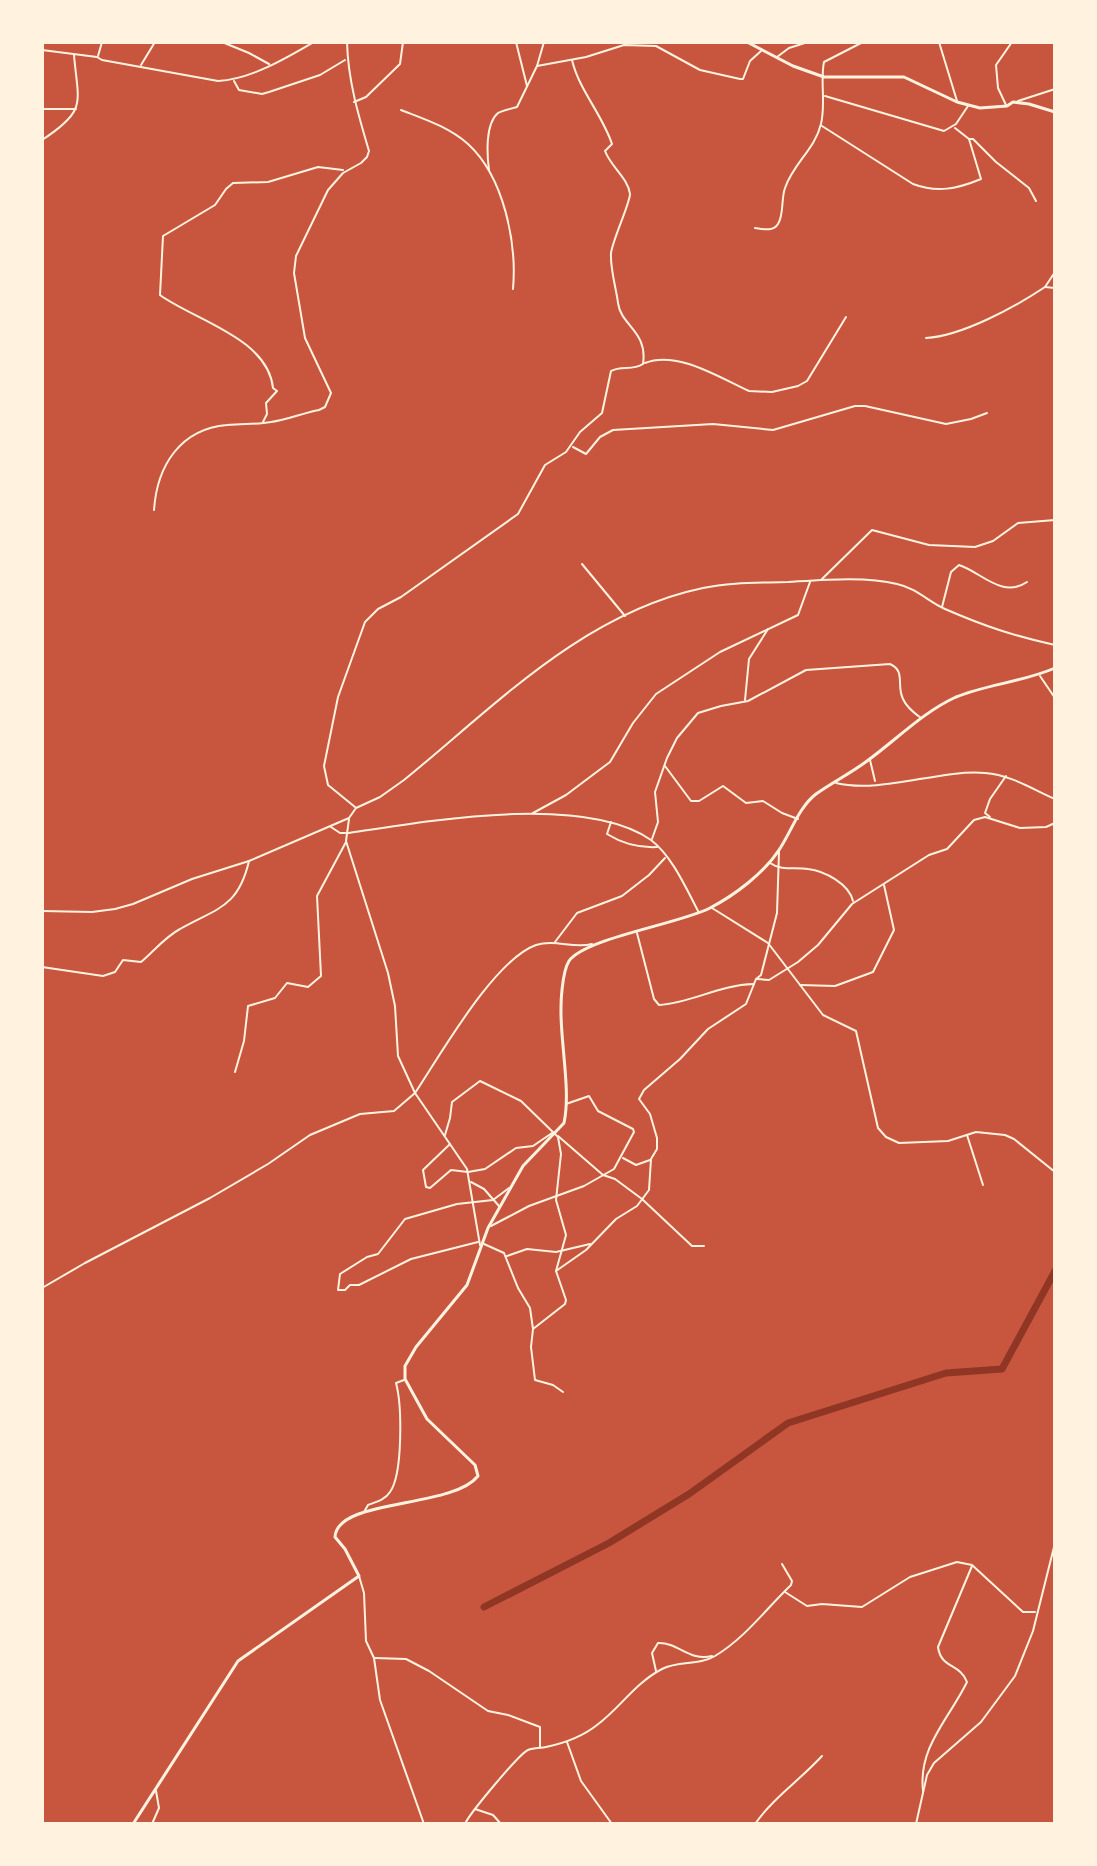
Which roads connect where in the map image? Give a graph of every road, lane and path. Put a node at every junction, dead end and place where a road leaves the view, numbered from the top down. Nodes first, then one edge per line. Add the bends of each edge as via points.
1 (102, 42) edge
2 (155, 42) edge
3 (222, 42) edge
4 (314, 42) edge
5 (347, 42) edge
6 (403, 42) edge
7 (516, 42) edge
8 (544, 42) edge
9 (747, 42) edge
10 (789, 42) edge
11 (808, 42) edge
12 (863, 42) edge
13 (939, 42) edge
14 (1012, 42) edge
15 (789, 48) junction
16 (42, 50) edge
17 (762, 51) junction
18 (74, 55) junction
19 (97, 57) junction
20 (777, 58) junction
21 (346, 59) junction
22 (572, 60) junction
23 (269, 65) junction
24 (537, 66) junction
25 (140, 67) junction
26 (824, 77) junction
27 (233, 78) junction
28 (527, 88) junction
29 (1055, 89) edge
30 (824, 96) junction
31 (353, 102) junction
32 (957, 102) junction
33 (1013, 102) junction
34 (968, 105) junction
35 (1007, 106) junction
36 (42, 109) edge
37 (77, 109) junction
38 (401, 110) dead end
39 (1055, 112) edge
40 (821, 126) junction
41 (953, 126) junction
42 (969, 139) junction
43 (42, 140) edge
44 (343, 173) junction
45 (490, 175) junction
46 (1036, 201) dead end
47 (755, 228) dead end
48 (1055, 272) edge
49 (1045, 287) junction
50 (1055, 288) edge
51 (513, 289) dead end
52 (846, 317) dead end
53 (926, 338) dead end
54 (643, 364) junction
55 (987, 413) dead end
56 (263, 423) junction
57 (572, 446) junction
58 (154, 510) dead end
59 (1055, 520) edge
60 (582, 564) dead end
61 (821, 580) junction
62 (811, 581) junction
63 (1027, 582) dead end
64 (942, 608) junction
65 (625, 616) junction
66 (768, 628) junction
67 (1055, 645) edge
68 (1055, 668) edge
69 (1040, 675) junction
70 (1055, 698) edge
71 (745, 702) junction
72 (922, 719) junction
73 (869, 759) junction
74 (664, 765) junction
75 (1006, 776) junction
76 (836, 783) junction
77 (875, 784) junction
78 (1055, 799) edge
79 (356, 808) junction
80 (532, 814) junction
81 (349, 818) junction
82 (991, 818) junction
83 (798, 819) junction
84 (611, 821) junction
85 (1055, 823) edge
86 (330, 827) junction
87 (349, 833) junction
88 (651, 840) junction
89 (346, 841) junction
90 (658, 847) junction
91 (779, 851) junction
92 (666, 858) junction
93 (249, 861) junction
94 (769, 863) junction
95 (780, 868) junction
96 (884, 885) junction
97 (852, 904) junction
98 (711, 908) junction
99 (42, 911) edge
100 (698, 912) junction
101 (637, 933) junction
102 (555, 943) junction
103 (595, 943) junction
104 (768, 943) junction
105 (42, 967) edge
106 (788, 970) junction
107 (756, 979) junction
108 (754, 984) junction
109 (799, 985) junction
110 (235, 1072) dead end
111 (415, 1093) junction
112 (565, 1105) junction
113 (553, 1132) junction
114 (967, 1134) junction
115 (445, 1135) junction
116 (450, 1144) junction
117 (621, 1157) junction
118 (651, 1159) junction
119 (468, 1172) junction
120 (1055, 1172) edge
121 (603, 1175) junction
122 (470, 1182) junction
123 (513, 1183) junction
124 (983, 1185) dead end
125 (556, 1197) junction
126 (642, 1199) junction
127 (493, 1200) junction
128 (471, 1203) junction
129 (499, 1207) junction
130 (495, 1216) junction
131 (501, 1221) junction
132 (488, 1228) junction
133 (480, 1243) junction
134 (592, 1244) junction
135 (704, 1246) dead end
136 (561, 1252) junction
137 (505, 1257) junction
138 (556, 1271) junction
139 (42, 1288) edge
140 (533, 1329) junction
141 (405, 1379) junction
142 (563, 1392) dead end
143 (363, 1513) junction
144 (1055, 1543) edge
145 (782, 1564) dead end
146 (972, 1565) junction
147 (359, 1576) junction
148 (784, 1591) junction
149 (1037, 1612) junction
150 (718, 1654) junction
151 (374, 1658) junction
152 (657, 1672) junction
153 (567, 1742) junction
154 (540, 1748) junction
155 (822, 1756) dead end
156 (154, 1789) junction
157 (923, 1793) junction
158 (473, 1809) junction
159 (466, 1822) edge
160 (133, 1824) edge
161 (152, 1824) edge
162 (424, 1824) edge
163 (472, 1824) edge
164 (501, 1824) edge
165 (612, 1824) edge
166 (755, 1824) edge
167 (916, 1824) edge

1 - 19 street
2 - 25 street
3 - 23 street
4 - 23 street
5 - 21 street
6 - 31 street via 400,64 366,97
7 - 28 street
8 - 24 street
9 - 17 main road
10 - 15 street
11 - 15 street
12 - 26 street via 824,62
13 - 32 street
14 - 35 street via 996,65 998,88
15 - 20 street
16 - 18 street
17 - 20 main road
17 - 22 street via 750,61 743,79 700,70 656,46 624,45
18 - 19 street
18 - 37 street
19 - 25 street
20 - 26 main road
21 - 27 street via 320,75 262,94 239,90
21 - 31 street
22 - 24 street
22 - 54 street via 609,134 607,158 630,197 611,253 618,306 639,334
23 - 27 street
24 - 28 street
25 - 27 street via 218,81
26 - 30 street
26 - 32 main road via 904,77
28 - 45 street via 517,107 493,120 487,156
29 - 33 street
30 - 40 street
30 - 41 street via 939,130
31 - 44 street via 369,151
32 - 34 main road
33 - 35 main road
33 - 39 main road
34 - 35 main road
34 - 41 street
36 - 37 street
37 - 43 street
38 - 45 street via 455,134
40 - 42 street via 913,184 934,190 981,179
40 - 47 street via 784,190 780,222 773,229
41 - 42 street
42 - 46 street via 1022,182
44 - 56 street via 309,224 294,273 305,338 331,393 319,410
44 - 56 street via 318,167 268,182 233,183 215,205 163,236 160,295 242,341 259,359 277,391 266,403
45 - 51 street via 514,246
48 - 49 street
49 - 50 street
49 - 53 street via 988,318
52 - 54 street via 807,381 783,390 749,391 662,358
54 - 57 street via 611,371 602,413
55 - 57 street via 946,424 855,406 781,429 713,424 616,429 602,435 586,454
56 - 58 street via 209,428 182,446 163,465
57 - 79 street via 545,465 518,514 369,616 338,697 324,766 328,785
59 - 61 street via 1018,523 975,547 929,545 872,530
60 - 65 street
61 - 62 street
61 - 64 street via 898,584
62 - 65 street via 706,587
62 - 66 street via 798,615
63 - 64 street via 998,585 959,565 951,572
64 - 67 street via 992,630
65 - 79 street via 540,665 404,780
66 - 71 street via 749,659
66 - 80 street via 656,694 610,762
68 - 69 main road
69 - 70 street
69 - 72 main road via 961,695
71 - 72 street via 806,670 890,664 900,673 904,701
71 - 74 street via 698,713
72 - 73 main road
73 - 76 main road
73 - 77 street
74 - 83 street via 691,801 723,786 746,803 763,801
74 - 88 street via 655,792 657,828
75 - 77 street via 982,773
75 - 78 street
75 - 82 street via 985,813
76 - 77 street
76 - 83 main road via 815,795
79 - 81 street
80 - 84 street
80 - 87 street
81 - 86 street
81 - 87 street
82 - 85 street via 1020,828
82 - 96 street via 974,820 947,849
83 - 91 main road
84 - 88 street
84 - 90 street via 606,832 618,840
86 - 87 street
86 - 93 street
87 - 89 street
88 - 90 street
89 - 110 street via 317,896 319,980 308,987 289,982 275,998 248,1006
89 - 111 street via 388,973 398,1056
90 - 92 street
91 - 94 main road
91 - 95 street
92 - 100 street
92 - 102 street via 622,896 577,913
93 - 99 street via 115,909
93 - 105 street via 236,896 171,934 141,962 123,960 115,972 103,976
94 - 95 street
94 - 98 main road
95 - 97 street via 828,876 847,889
95 - 104 street via 777,913
96 - 97 street
96 - 109 street via 894,930 873,972 835,986
97 - 106 street via 818,945
98 - 100 main road
98 - 104 street
100 - 101 main road
101 - 103 main road
101 - 108 street via 659,1005
102 - 103 street
102 - 111 street via 530,947 485,990
103 - 112 main road via 570,960 564,979 560,1020
104 - 106 street
104 - 107 street
106 - 107 street via 769,980
106 - 109 street
107 - 108 street
108 - 118 street via 746,1004 708,1029 644,1090 639,1099 657,1138
109 - 114 street via 823,1015 853,1027 859,1036 881,1133 899,1143 948,1141
111 - 115 street
111 - 139 street via 394,1111 360,1114 310,1135 210,1198
112 - 113 main road via 564,1123
112 - 117 street via 589,1096 598,1111 633,1129
113 - 115 street via 521,1101 480,1081 452,1102
113 - 119 street via 535,1146 516,1148 491,1167
113 - 121 street
113 - 123 main road
113 - 125 street via 561,1154
114 - 120 street via 1014,1139
114 - 124 street
115 - 116 street
116 - 119 street
116 - 119 street via 423,1170 426,1187 451,1170
117 - 118 street via 636,1165
117 - 121 street
118 - 126 street via 649,1190
119 - 122 street
121 - 125 street
121 - 126 street
122 - 127 street
122 - 128 street
123 - 127 street
123 - 129 main road
125 - 131 street
125 - 136 street via 566,1235
126 - 134 street
126 - 135 street via 692,1246
127 - 128 street
127 - 129 street
128 - 133 street
128 - 133 street via 405,1219 378,1254 340,1274 338,1290 411,1259
129 - 130 main road
130 - 131 street
130 - 132 main road
131 - 132 street
132 - 133 main road
133 - 137 street
133 - 141 main road via 467,1285 416,1347 405,1366
134 - 136 street
134 - 138 street
136 - 137 street via 529,1249
136 - 138 street
137 - 140 street via 530,1308
138 - 140 street via 565,1304
140 - 142 street via 535,1380
141 - 143 street via 396,1383 401,1420 391,1492
141 - 143 main road via 427,1419 475,1465 478,1476 445,1496
143 - 147 main road via 341,1522 335,1531
144 - 149 street
145 - 148 street via 792,1582
146 - 148 street via 948,1564 910,1577 858,1608 807,1606
146 - 149 street via 1023,1612
146 - 157 street via 938,1647 942,1661 967,1682 925,1755
147 - 151 street via 365,1634
147 - 156 main road via 238,1661
148 - 150 street
149 - 157 street via 1015,1676 974,1729 934,1763
150 - 152 street
150 - 152 street via 695,1657 661,1642 652,1653
151 - 154 street via 406,1659 488,1711 540,1727
151 - 162 street via 380,1700
152 - 153 street via 596,1726
153 - 154 street
153 - 165 street via 581,1781
154 - 158 street via 525,1751
155 - 166 street
156 - 160 main road
156 - 161 street via 159,1808
157 - 167 street
158 - 159 street
158 - 164 street via 493,1815
159 - 163 street

